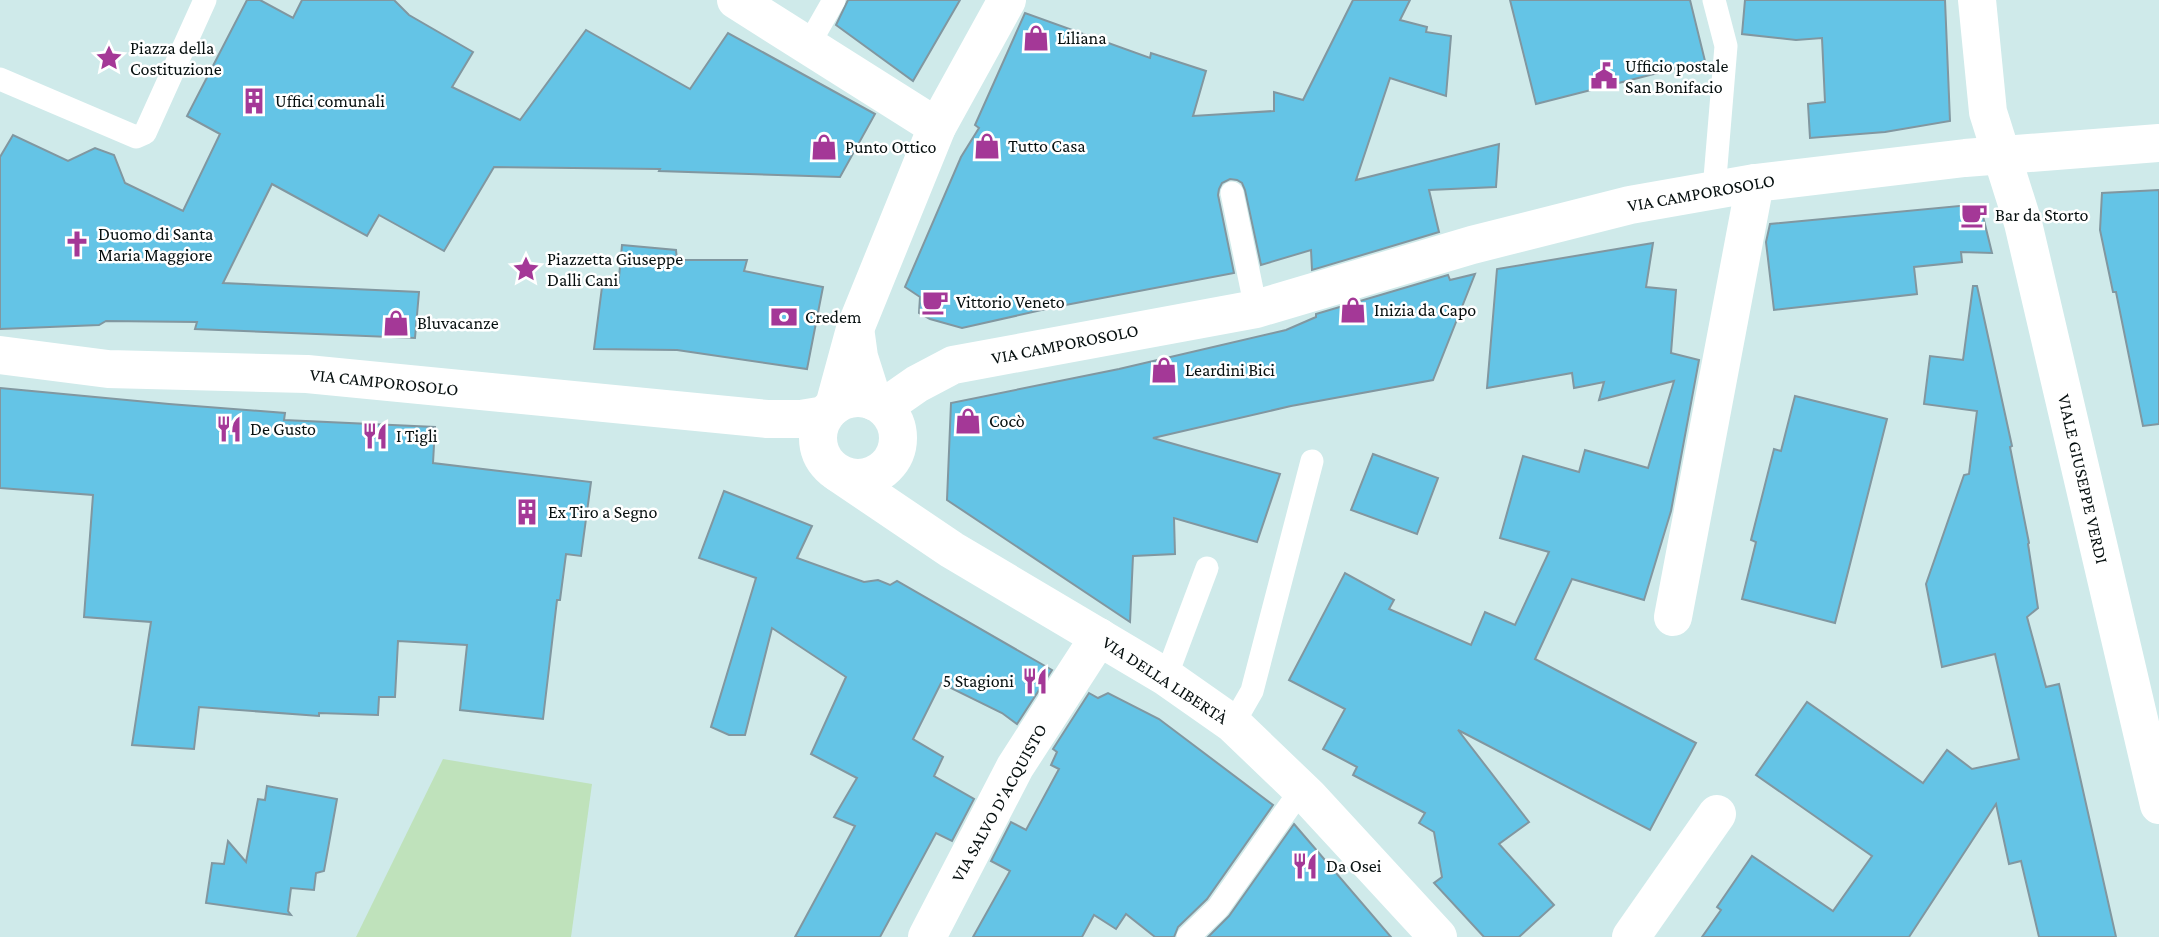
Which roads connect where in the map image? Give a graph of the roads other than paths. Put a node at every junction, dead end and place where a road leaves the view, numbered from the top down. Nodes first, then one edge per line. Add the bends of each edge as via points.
1 (205, 0) edge
2 (736, 0) edge
3 (834, 0) edge
4 (1007, 0) edge
5 (1714, 0) edge
6 (1977, 0) edge
7 (808, 44) junction
8 (0, 79) edge
9 (937, 127) junction
10 (2159, 143) edge
11 (2001, 155) junction
12 (1755, 183) junction
13 (1714, 190) junction
14 (1232, 193) dead end
15 (1256, 309) junction
16 (855, 330) junction
17 (0, 355) edge
18 (879, 404) junction
19 (830, 410) junction
20 (767, 419) junction
21 (894, 456) junction
22 (1312, 461) dead end
23 (829, 463) junction
24 (952, 550) junction
25 (1207, 568) dead end
26 (1673, 617) dead end
27 (1099, 637) junction
28 (1166, 677) junction
29 (1233, 724) junction
30 (1301, 790) junction
31 (2159, 805) edge
32 (1717, 814) dead end
33 (1425, 933) edge
34 (926, 937) edge
35 (1188, 937) edge
36 (1630, 937) edge

1 - 8 lane via 145,133 136,137
2 - 7 street
3 - 7 lane
4 - 9 street
5 - 13 lane via 1726,46
6 - 11 street, VIALE GIUSEPPE VERDI via 1988,112
7 - 9 street
9 - 16 street
10 - 11 street, VIA CAMPOROSOLO
11 - 12 street, VIA CAMPOROSOLO
11 - 31 street, VIALE GIUSEPPE VERDI via 2023,223
12 - 13 street, VIA CAMPOROSOLO
12 - 26 street
13 - 15 street, VIA CAMPOROSOLO via 1630,205 1472,245
14 - 15 lane
15 - 18 street, VIA CAMPOROSOLO via 953,365
16 - 18 street, VIA DELLA LIBERTÀ via 859,357
16 - 19 street
17 - 20 street, VIA CAMPOROSOLO via 108,369 307,374
18 - 19 street, VIA CAMPOROSOLO via 860,398
18 - 21 street, VIA DELLA LIBERTÀ via 898,430
19 - 20 street, VIA CAMPOROSOLO via 800,419
19 - 23 street via 818,440
20 - 23 street, VIA CAMPOROSOLO via 799,433
21 - 23 street via 875,475 863,478 850,478
21 - 24 street, VIA DELLA LIBERTÀ via 904,492 915,510
22 - 29 lane via 1251,691
23 - 24 street, VIA DELLA LIBERTÀ
24 - 27 street, VIA DELLA LIBERTÀ
25 - 28 lane
27 - 28 street, VIA DELLA LIBERTÀ
27 - 34 street, VIA SALVO D'ACQUISTO via 1015,767
28 - 29 street, VIA DELLA LIBERTÀ
29 - 30 street, VIA DELLA LIBERTÀ
30 - 33 street, VIA DELLA LIBERTÀ
30 - 35 lane via 1218,908
32 - 36 street

